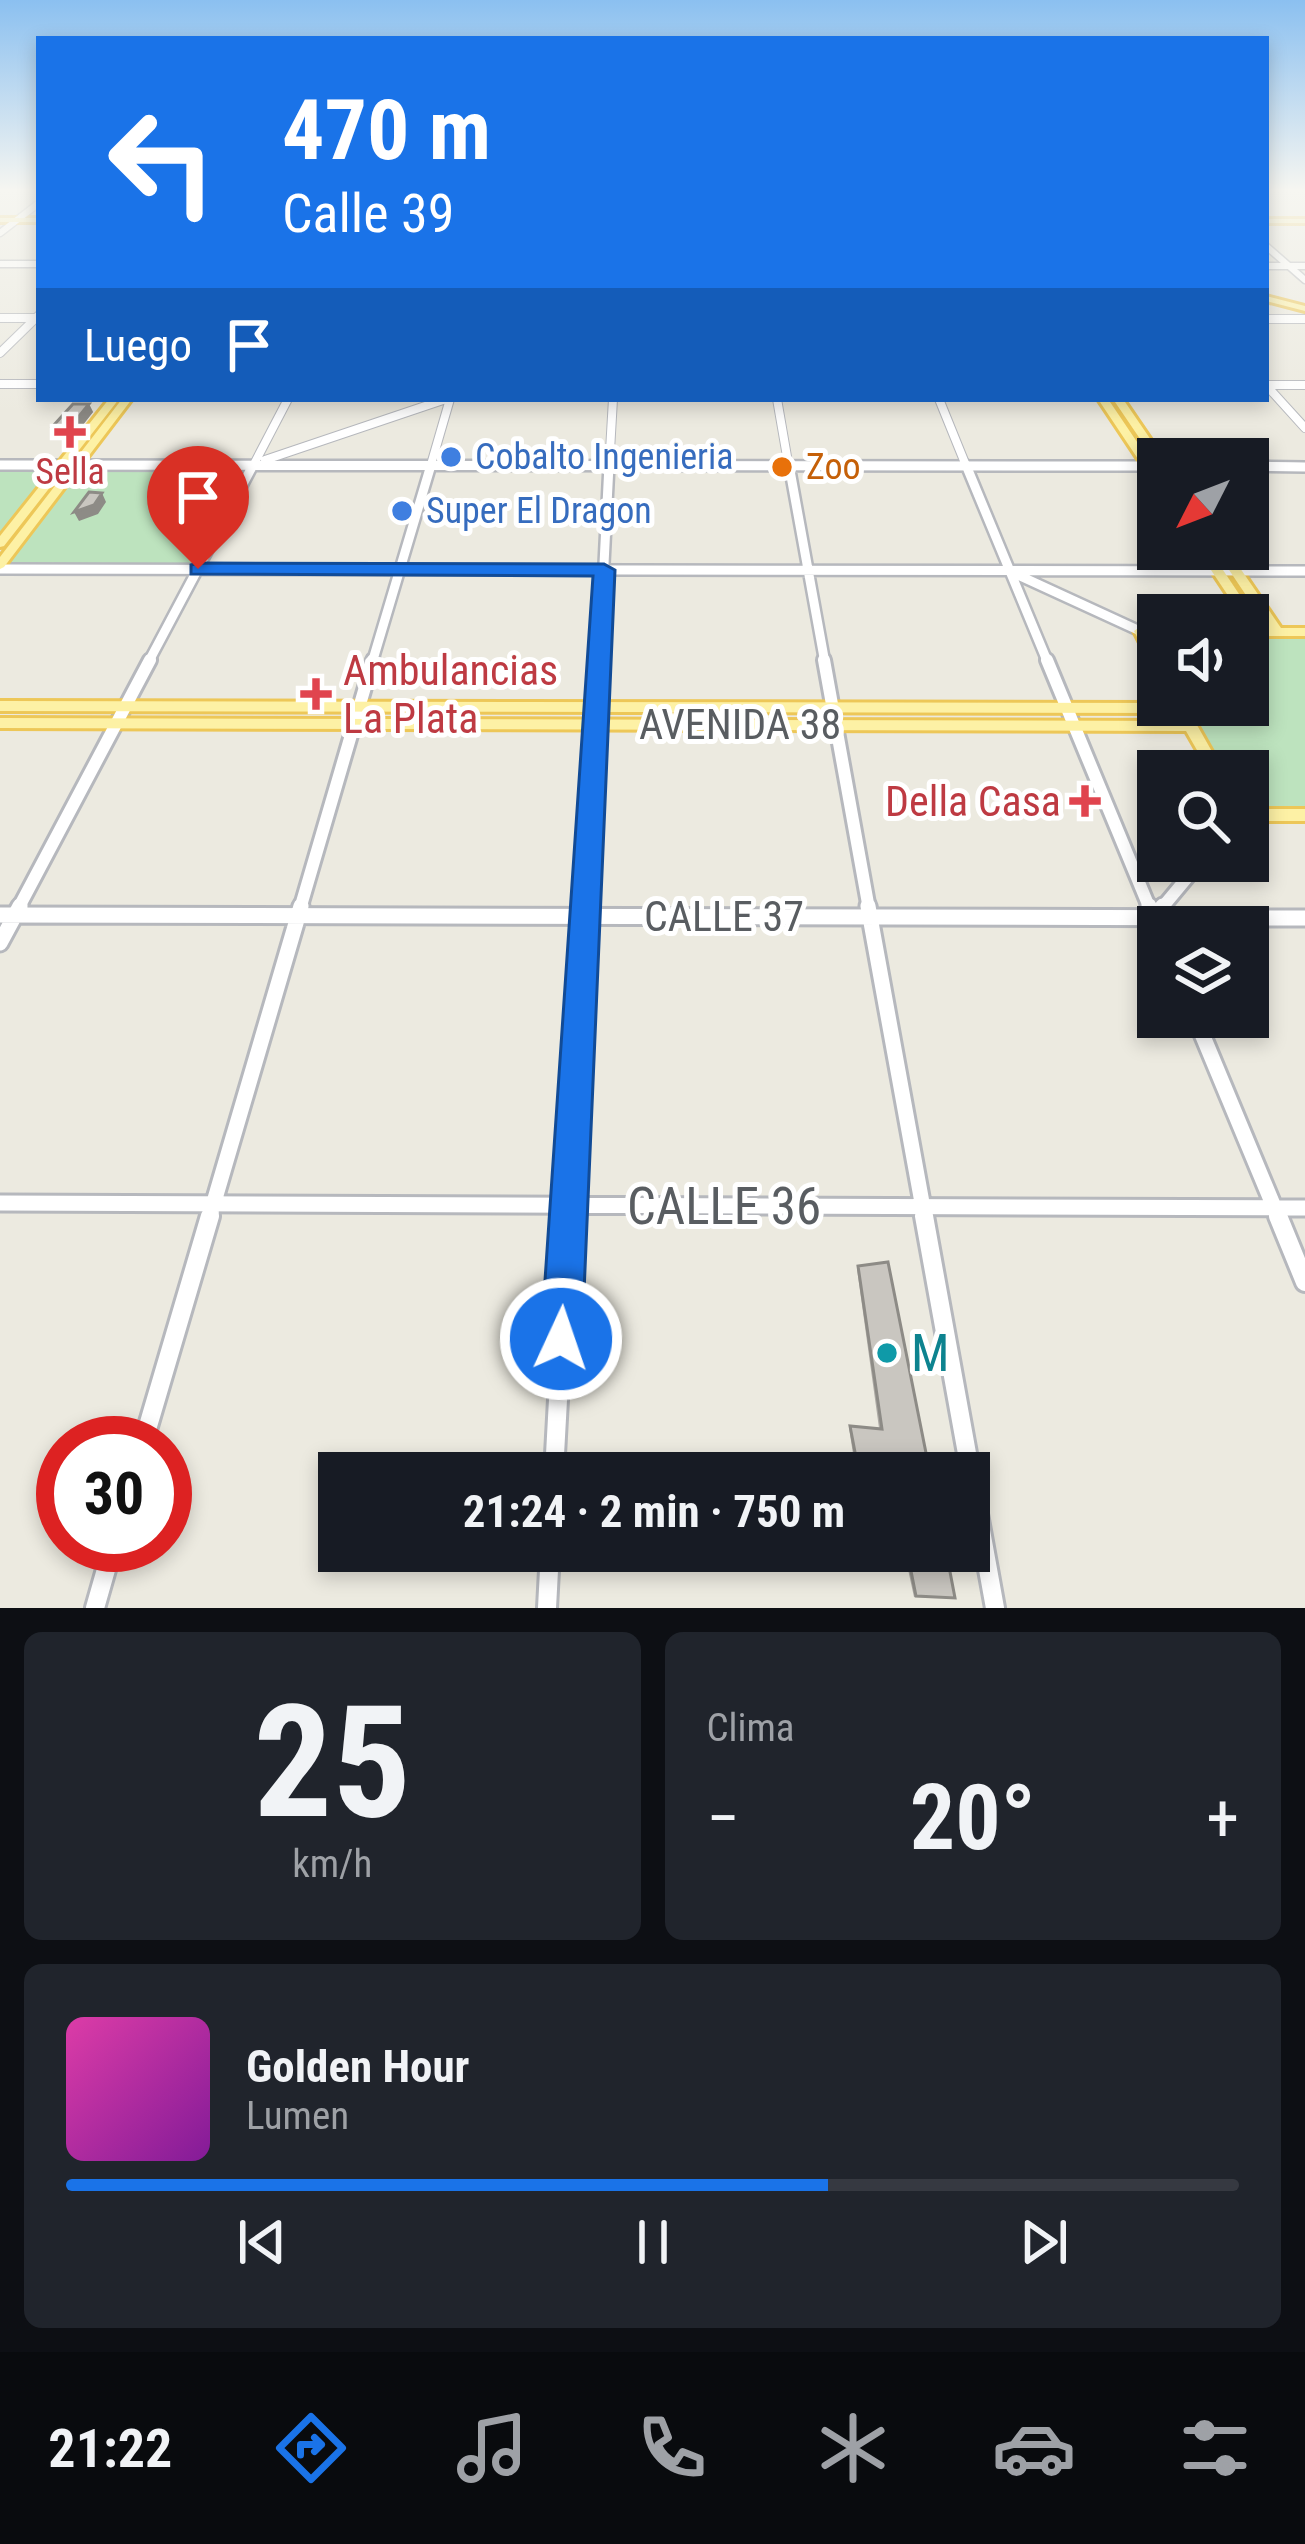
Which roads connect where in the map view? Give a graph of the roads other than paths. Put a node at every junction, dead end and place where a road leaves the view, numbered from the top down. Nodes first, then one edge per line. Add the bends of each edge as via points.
1 (1285, 263) edge
2 (0, 264) edge
3 (36, 264) edge
4 (1269, 266) edge
5 (1288, 266) junction
6 (1305, 266) edge
7 (1305, 280) edge
8 (1269, 297) edge
9 (1305, 307) edge
10 (36, 317) edge
11 (0, 318) edge
12 (36, 319) edge
13 (1269, 320) edge
14 (1305, 320) edge
15 (0, 353) edge
16 (0, 384) edge
17 (36, 384) edge
18 (1269, 385) edge
19 (1305, 385) edge
20 (1269, 388) edge
21 (112, 402) edge
22 (125, 402) edge
23 (286, 402) edge
24 (439, 402) edge
25 (447, 402) edge
26 (613, 402) edge
27 (778, 402) edge
28 (940, 402) edge
29 (1105, 402) edge
30 (1120, 402) edge
31 (1305, 428) edge
32 (1140, 438) edge
33 (1137, 441) edge
34 (63, 464) junction
35 (77, 464) junction
36 (1137, 464) edge
37 (0, 465) edge
38 (253, 465) junction
39 (430, 465) junction
40 (610, 465) junction
41 (789, 466) junction
42 (966, 466) junction
43 (1269, 466) edge
44 (1305, 466) edge
45 (0, 544) edge
46 (0, 567) edge
47 (198, 569) junction
48 (400, 569) junction
49 (604, 570) junction
50 (808, 570) junction
51 (1010, 571) junction
52 (1217, 571) junction
53 (1236, 571) junction
54 (1305, 571) edge
55 (1232, 594) edge
56 (1137, 631) edge
57 (1269, 632) edge
58 (1277, 632) junction
59 (1305, 632) edge
60 (0, 706) edge
61 (126, 706) junction
62 (596, 707) junction
63 (1137, 707) edge
64 (1067, 708) junction
65 (357, 714) junction
66 (835, 716) junction
67 (0, 723) edge
68 (116, 724) junction
69 (595, 725) junction
70 (1074, 726) junction
71 (1137, 726) edge
72 (1191, 726) edge
73 (1204, 750) edge
74 (1269, 815) edge
75 (1305, 815) edge
76 (1149, 906) edge
77 (8, 915) edge
78 (298, 916) junction
79 (585, 916) junction
80 (871, 917) junction
81 (1305, 918) edge
82 (1269, 919) edge
83 (1137, 923) edge
84 (0, 944) edge
85 (1204, 1038) edge
86 (0, 1203) edge
87 (213, 1204) junction
88 (569, 1205) junction
89 (923, 1207) junction
90 (1274, 1208) junction
91 (1305, 1208) edge
92 (1305, 1282) edge
93 (151, 1416) edge
94 (555, 1452) edge
95 (105, 1572) edge
96 (549, 1572) edge
97 (94, 1608) edge
98 (547, 1608) edge
99 (995, 1608) edge

1 - 5 street
2 - 3 street
4 - 5 street
5 - 6 street
5 - 7 street
8 - 9 main road
10 - 11 street
12 - 15 street
13 - 14 street
16 - 17 street
18 - 19 street
20 - 31 street
21 - 34 main road
22 - 35 main road
23 - 38 street
24 - 38 street
25 - 39 street
26 - 40 street
27 - 41 street
28 - 42 street
29 - 33 main road
30 - 32 main road
34 - 35 street
34 - 37 street
34 - 45 main road
35 - 38 street
35 - 46 main road
36 - 42 street
38 - 39 street
38 - 47 street
39 - 40 street
39 - 48 street
40 - 41 street
40 - 49 street
41 - 42 street
41 - 50 street
42 - 51 street
43 - 44 street
46 - 47 street
47 - 48 street
47 - 61 street
48 - 49 street
48 - 65 street
49 - 50 street
49 - 62 street
50 - 51 street
50 - 66 street
51 - 52 street
51 - 56 street
51 - 64 street
52 - 53 street
52 - 55 main road
53 - 54 street
53 - 58 main road
57 - 58 main road
58 - 59 main road
60 - 61 main road, AVENIDA 38
61 - 65 main road, AVENIDA 38
61 - 68 street
62 - 65 main road, AVENIDA 38
62 - 66 main road, AVENIDA 38
62 - 69 street
63 - 64 main road, AVENIDA 38
64 - 66 main road, AVENIDA 38
64 - 70 street
65 - 68 main road, AVENIDA 38
65 - 69 main road, AVENIDA 38
65 - 78 street
66 - 69 main road, AVENIDA 38
66 - 70 main road, AVENIDA 38
66 - 80 street
67 - 68 main road, AVENIDA 38
68 - 77 street
69 - 79 street
70 - 71 main road, AVENIDA 38
70 - 76 street
72 - 73 main road
74 - 75 main road
77 - 78 street, CALLE 37
77 - 84 street
78 - 79 street, CALLE 37
78 - 87 street
79 - 80 street, CALLE 37
79 - 88 street
80 - 83 street, CALLE 37
80 - 89 street
81 - 82 street, CALLE 37
85 - 90 street
86 - 87 street, CALLE 36
87 - 88 street, CALLE 36
87 - 93 street
88 - 89 street, CALLE 36
88 - 94 street
89 - 90 street, CALLE 36
89 - 99 street
90 - 91 street, CALLE 36
90 - 92 street
95 - 97 street
96 - 98 street

